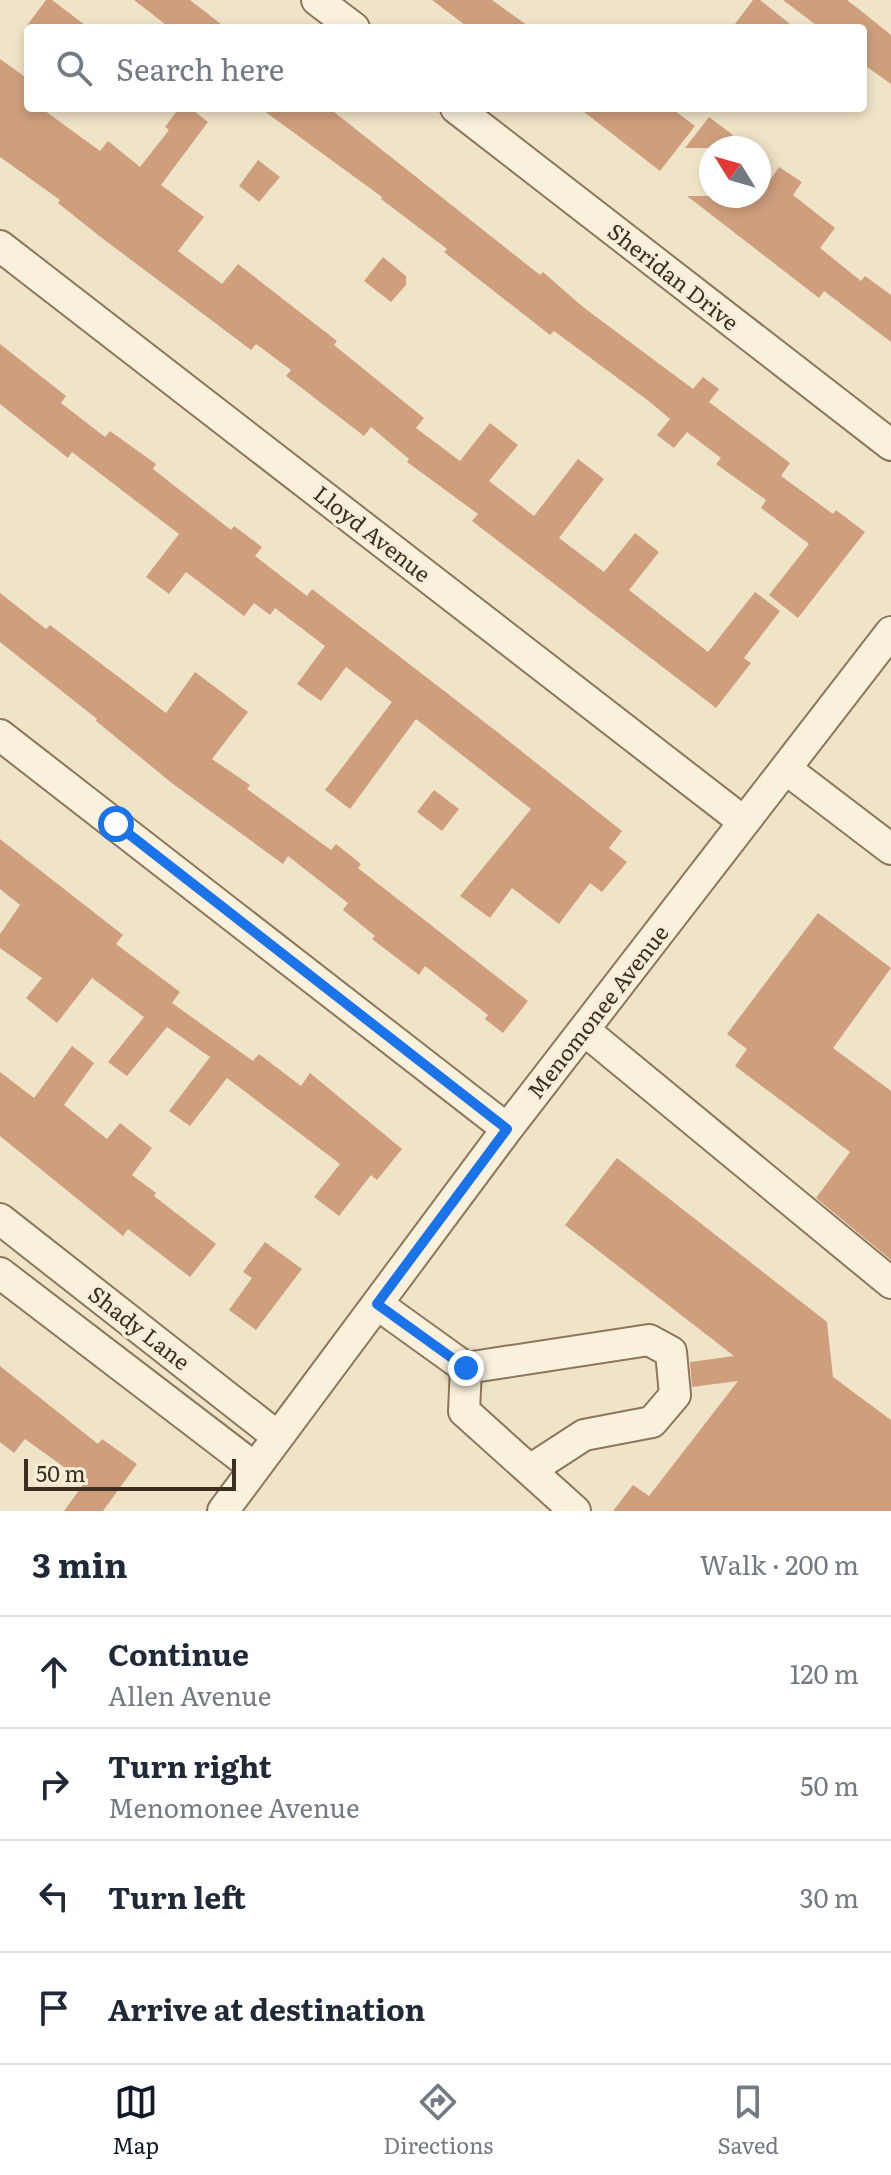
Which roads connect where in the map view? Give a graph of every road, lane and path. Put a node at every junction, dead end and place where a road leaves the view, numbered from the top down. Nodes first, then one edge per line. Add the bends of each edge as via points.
1 (317, 0) edge
2 (349, 24) edge
3 (461, 112) edge
4 (0, 246) edge
5 (891, 445) edge
6 (891, 632) edge
7 (0, 735) edge
8 (786, 769) junction
9 (744, 822) junction
10 (891, 849) edge
11 (584, 1030) junction
12 (507, 1129) junction
13 (0, 1219) edge
14 (0, 1273) edge
15 (891, 1283) edge
16 (377, 1304) junction
17 (466, 1368) junction
18 (278, 1437) junction
19 (255, 1468) junction
20 (530, 1470) junction
21 (223, 1511) edge
22 (575, 1511) edge

1 - 2 street
3 - 5 street, Sheridan Drive
4 - 9 street, Lloyd Avenue
6 - 8 street, Menomonee Avenue
7 - 12 street
8 - 9 street, Menomonee Avenue
8 - 10 street
9 - 11 street, Menomonee Avenue
11 - 12 street, Menomonee Avenue
11 - 15 street
12 - 16 street, Menomonee Avenue
13 - 18 street, Shady Lane
14 - 19 street, Shady Lane
16 - 17 street
16 - 18 street, Menomonee Avenue
17 - 20 street via 464,1411
17 - 20 street via 649,1340 671,1352 675,1395 652,1422 584,1435
18 - 19 street, Menomonee Avenue
19 - 21 street, Menomonee Avenue
20 - 22 street

